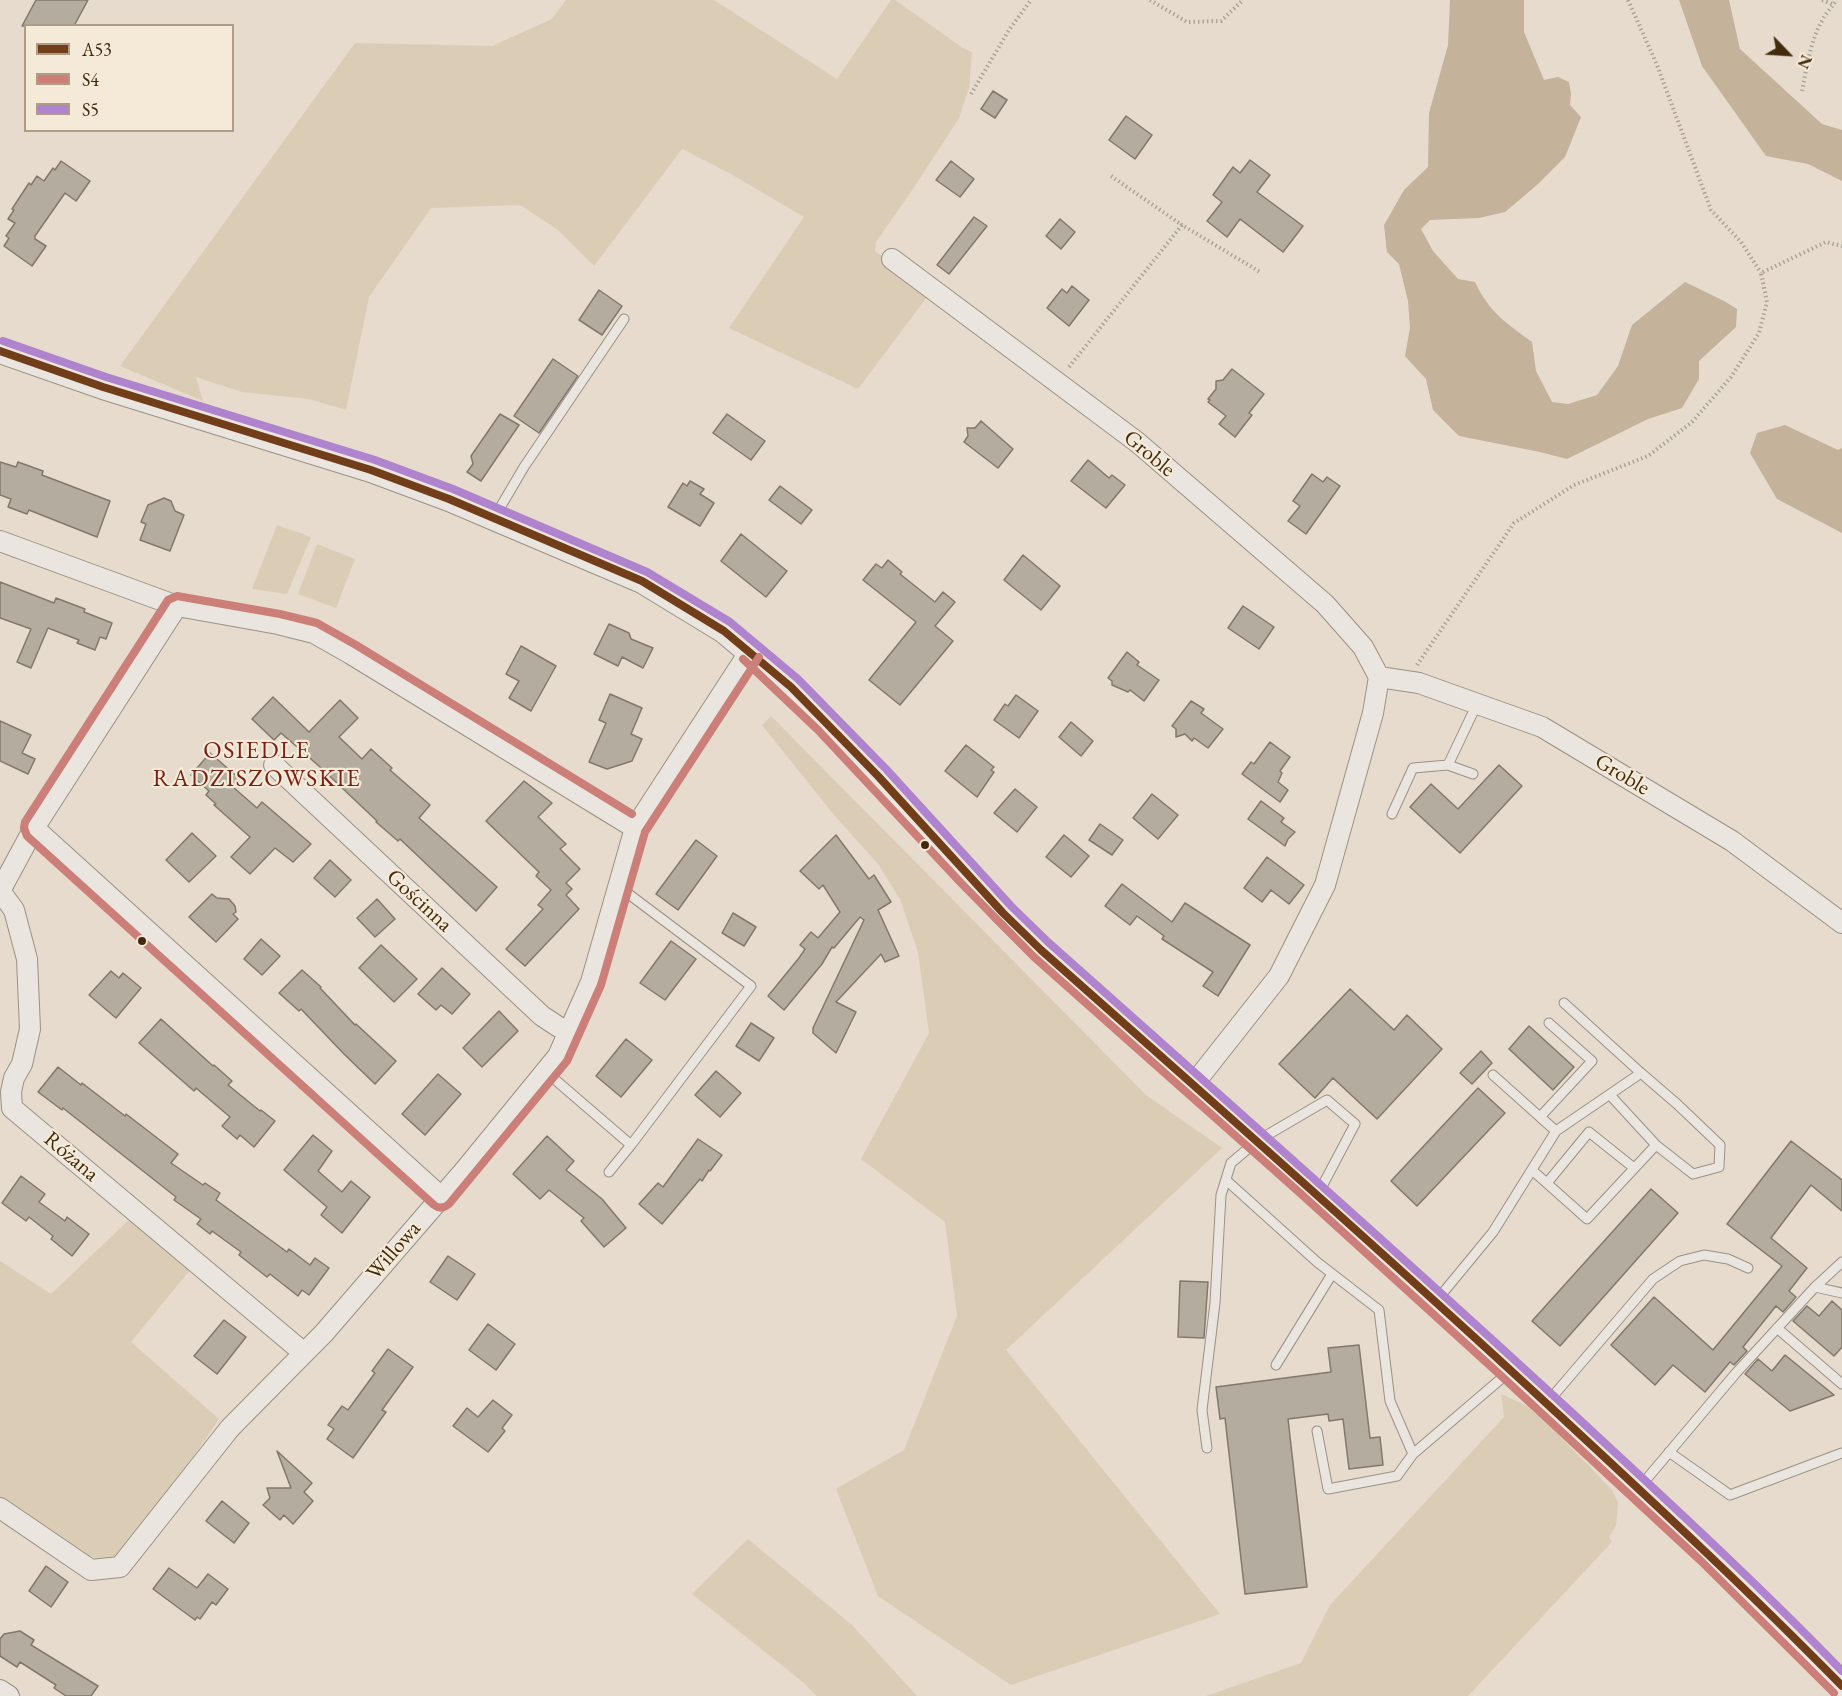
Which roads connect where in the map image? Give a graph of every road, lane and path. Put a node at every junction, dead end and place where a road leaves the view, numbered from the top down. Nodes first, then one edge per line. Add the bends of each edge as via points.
1 (1032, 0) edge
2 (1150, 0) edge
3 (1243, 0) edge
4 (1628, 0) edge
5 (1822, 0) edge
6 (1836, 0) edge
7 (1834, 5) junction
8 (1802, 91) dead end
9 (971, 94) dead end
10 (1111, 177) dead end
11 (1182, 225) junction
12 (1842, 246) edge
13 (892, 258) dead end
14 (1260, 272) dead end
15 (1761, 273) junction
16 (624, 319) dead end
17 (0, 351) edge
18 (1057, 382) junction
19 (494, 518) junction
20 (0, 542) edge
21 (177, 606) junction
22 (750, 651) junction
23 (1379, 677) junction
24 (1419, 683) junction
25 (1477, 704) junction
26 (274, 765) dead end
27 (1448, 765) junction
28 (1473, 774) dead end
29 (1392, 814) dead end
30 (34, 828) junction
31 (634, 828) junction
32 (618, 886) junction
33 (0, 891) edge
34 (1842, 923) edge
35 (1564, 1003) dead end
36 (1549, 1023) dead end
37 (568, 1033) junction
38 (545, 1071) junction
39 (1641, 1073) junction
40 (1493, 1075) dead end
41 (1193, 1085) junction
42 (1610, 1095) junction
43 (1540, 1117) junction
44 (1556, 1131) junction
45 (1257, 1141) junction
46 (631, 1145) junction
47 (1656, 1145) junction
48 (1634, 1168) junction
49 (1532, 1170) junction
50 (609, 1172) dead end
51 (1226, 1180) junction
52 (1547, 1183) junction
53 (1318, 1194) junction
54 (441, 1197) junction
55 (1842, 1262) edge
56 (1748, 1268) dead end
57 (1332, 1274) junction
58 (1815, 1287) junction
59 (1842, 1293) edge
60 (1436, 1302) junction
61 (1777, 1328) junction
62 (304, 1353) junction
63 (1275, 1365) dead end
64 (1511, 1370) junction
65 (1842, 1384) edge
66 (1547, 1403) junction
67 (1317, 1431) dead end
68 (1208, 1448) dead end
69 (1669, 1452) junction
70 (1842, 1453) edge
71 (1413, 1454) junction
72 (1638, 1488) junction
73 (0, 1508) edge
74 (1842, 1686) edge
75 (0, 1690) edge
76 (9, 1696) edge

1 - 9 path
2 - 3 path via 1187,22 1221,21
4 - 15 path via 1670,98 1711,210 1741,242
5 - 7 path
6 - 7 path
7 - 8 path via 1823,17 1815,36
10 - 11 path
11 - 14 path
11 - 18 path
12 - 15 path via 1826,242
13 - 18 street, Groble
15 - 24 path via 1767,302 1759,333 1731,377 1692,422 1648,456 1574,485 1514,523 1416,663
16 - 19 lane
17 - 19 street via 371,470
18 - 23 street, Groble via 1137,442 1325,604 1363,647
19 - 22 street via 642,581
20 - 21 street
21 - 30 street
21 - 31 street via 314,633
22 - 31 street, Willowa
22 - 41 street via 871,769 1003,913
23 - 24 street, Groble
23 - 41 street via 1373,713 1325,885 1279,976
24 - 25 street, Groble
25 - 27 lane
25 - 34 street, Groble via 1542,727 1732,841
26 - 37 street, Gościnna via 542,1016
27 - 28 lane
27 - 29 lane via 1413,768
30 - 33 street
30 - 54 street
31 - 32 street, Willowa
32 - 37 street, Willowa via 591,982
32 - 46 lane via 751,986
33 - 62 street, Różana via 14,910 27,959 30,1029 22,1064 14,1078 12,1108
35 - 39 lane
36 - 43 lane via 1592,1061
37 - 38 street, Willowa via 558,1056
38 - 46 lane
38 - 54 street, Willowa
39 - 42 lane
39 - 47 lane via 1720,1145 1719,1167 1693,1174
40 - 43 lane
41 - 45 street
42 - 44 lane
42 - 47 lane
43 - 44 lane
44 - 49 lane
45 - 51 lane via 1231,1163
45 - 53 street
45 - 53 lane via 1327,1100 1355,1124
46 - 50 lane
47 - 48 lane
48 - 52 lane via 1587,1219
48 - 52 lane via 1589,1132
49 - 52 lane
49 - 60 lane via 1492,1232
51 - 57 lane
51 - 68 lane via 1221,1195 1215,1303 1202,1410
53 - 60 street
54 - 62 street, Willowa
55 - 58 lane
56 - 66 lane via 1704,1255 1680,1261 1653,1278
57 - 63 lane
57 - 71 lane via 1379,1310 1390,1401
58 - 59 lane
58 - 61 lane
60 - 64 street
61 - 65 lane
61 - 69 lane
62 - 73 street, Willowa via 230,1428 120,1568 91,1570
64 - 66 street
64 - 71 lane
66 - 72 street
67 - 71 lane via 1328,1489 1397,1476
69 - 70 lane via 1730,1495
69 - 72 lane
72 - 74 street
75 - 76 street

